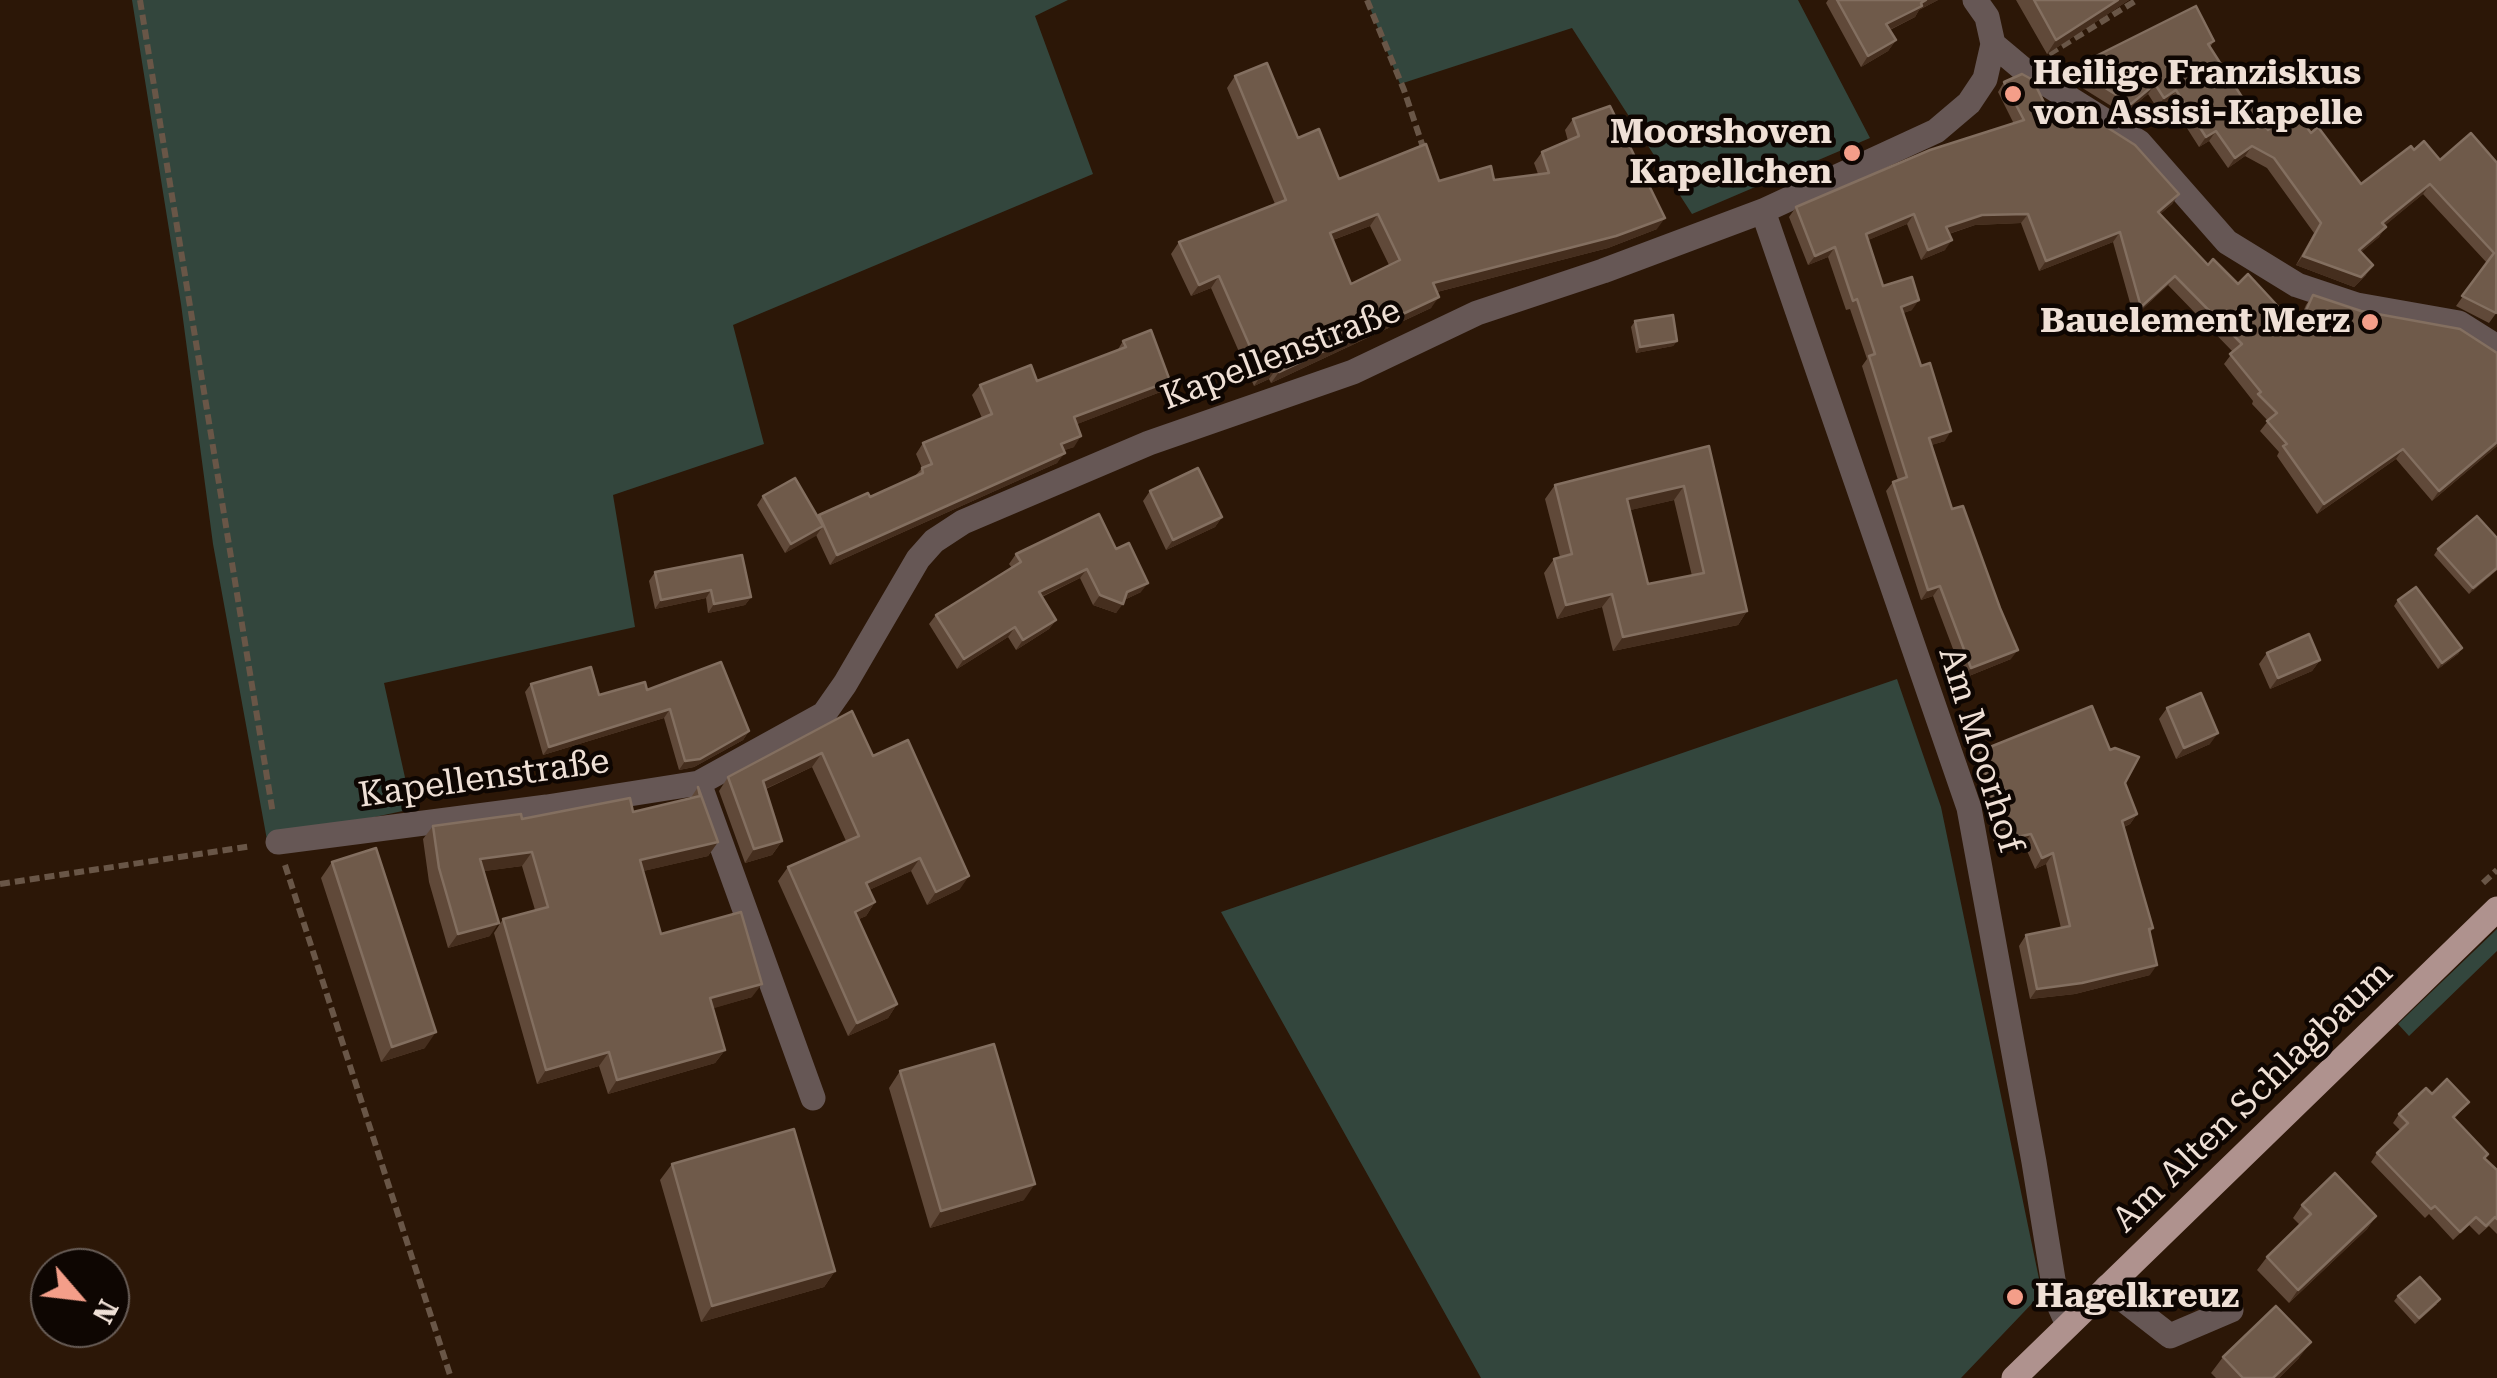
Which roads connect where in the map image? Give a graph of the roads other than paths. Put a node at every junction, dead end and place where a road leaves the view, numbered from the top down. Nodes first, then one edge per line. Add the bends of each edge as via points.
1 (1975, 0) edge
2 (1993, 44) junction
3 (1763, 210) junction
4 (2497, 347) edge
5 (700, 783) junction
6 (278, 842) road end
7 (2497, 908) edge
8 (813, 1098) dead end
9 (2107, 1287) junction
10 (2230, 1310) dead end
11 (2068, 1325) junction
12 (2014, 1378) edge

1 - 2 street
2 - 3 street, Kapellenstraße via 1985,79 1969,103 1936,130
2 - 4 street via 2139,142 2227,242 2297,285 2357,305 2458,322
3 - 5 street, Kapellenstraße via 1477,313 1353,372 1149,444 963,522 918,559 824,714
3 - 11 street, Am Moorhof via 1969,808 2056,1298
5 - 6 street, Kapellenstraße
5 - 8 street
7 - 9 main road, Am Alten Schlagbaum
9 - 10 street via 2170,1336
9 - 11 main road, Am Alten Schlagbaum
11 - 12 main road, Am Alten Schlagbaum

